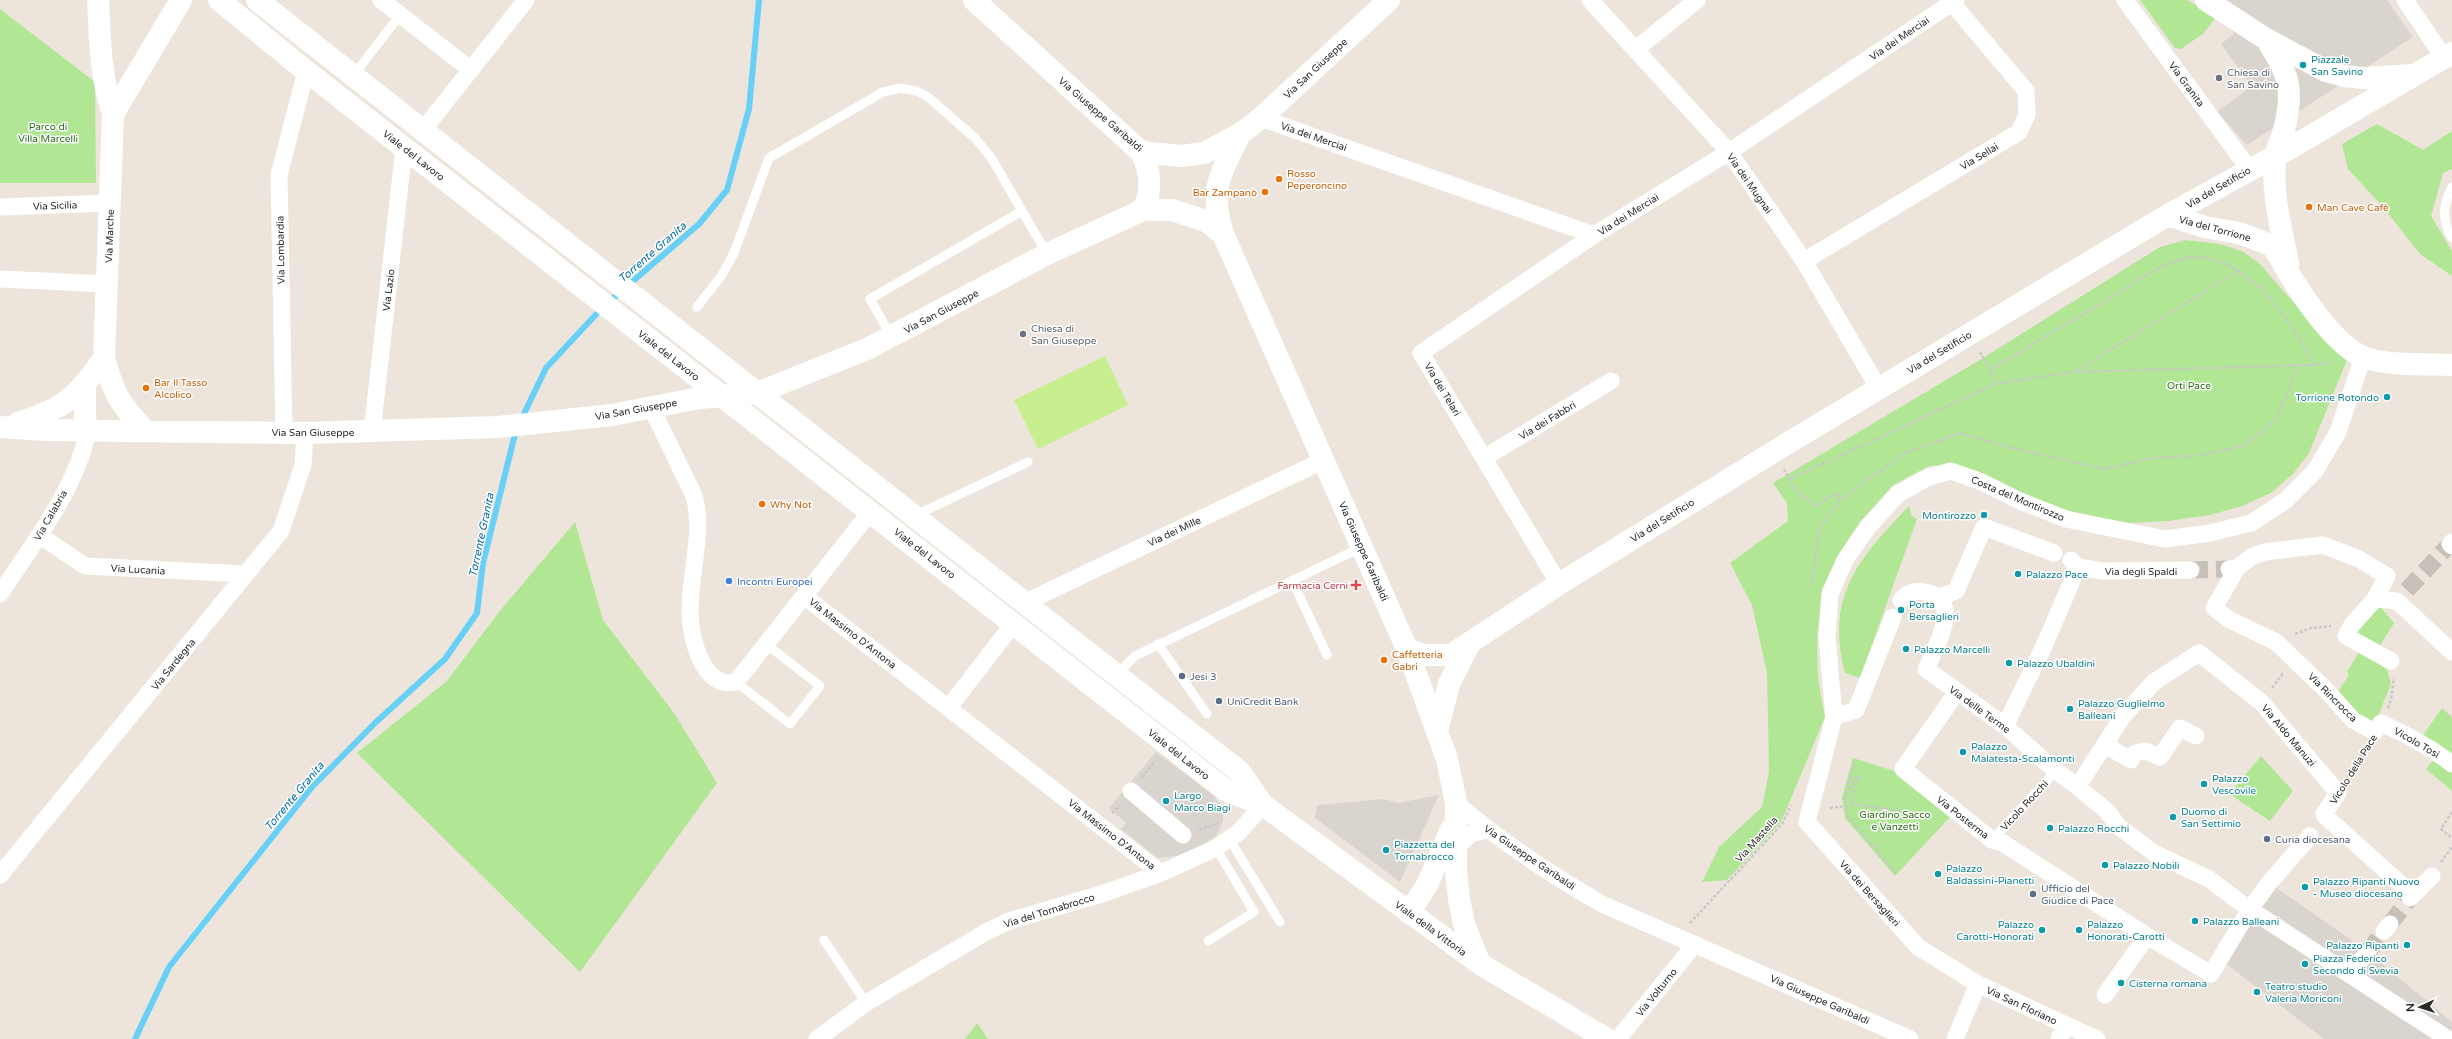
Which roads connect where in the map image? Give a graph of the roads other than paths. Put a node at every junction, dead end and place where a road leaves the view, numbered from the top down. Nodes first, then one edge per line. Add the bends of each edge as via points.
1 (98, 0) edge
2 (181, 0) edge
3 (219, 0) edge
4 (258, 0) edge
5 (381, 0) edge
6 (526, 0) edge
7 (974, 0) edge
8 (1389, 0) edge
9 (1590, 0) edge
10 (1697, 0) edge
11 (2125, 0) edge
12 (2206, 0) edge
13 (2405, 0) edge
14 (1954, 2) edge
15 (400, 15) junction
16 (2266, 39) junction
17 (1636, 49) junction
18 (2448, 56) edge
19 (470, 70) junction
20 (306, 71) junction
21 (2417, 75) junction
22 (353, 76) junction
23 (113, 114) junction
24 (1261, 118) junction
25 (423, 130) junction
26 (1240, 134) junction
27 (404, 148) junction
28 (1141, 152) junction
29 (1729, 152) junction
30 (2276, 155) junction
31 (2249, 169) junction
32 (2452, 187) edge
33 (110, 204) junction
34 (0, 207) edge
35 (1143, 210) junction
36 (1022, 211) junction
37 (2168, 215) junction
38 (1223, 234) junction
39 (1594, 235) junction
40 (2452, 238) edge
41 (1047, 254) junction
42 (1804, 261) junction
43 (2290, 276) junction
44 (0, 279) edge
45 (107, 284) junction
46 (697, 307) dead end
47 (892, 337) junction
48 (2364, 357) junction
49 (104, 358) junction
50 (2452, 365) edge
51 (1611, 381) dead end
52 (85, 386) junction
53 (1879, 389) junction
54 (757, 393) junction
55 (721, 395) junction
56 (652, 408) junction
57 (3, 427) edge
58 (88, 430) junction
59 (144, 430) junction
60 (294, 432) junction
61 (372, 432) junction
62 (1484, 458) junction
63 (1324, 460) junction
64 (1028, 462) dead end
65 (871, 512) junction
66 (914, 516) junction
67 (39, 535) junction
68 (1362, 547) junction
69 (2054, 553) dead end
70 (2191, 570) tunnel mouth
71 (246, 574) junction
72 (1292, 580) junction
73 (1559, 584) junction
74 (0, 594) edge
75 (804, 596) junction
76 (1939, 597) junction
77 (2375, 599) junction
78 (1901, 600) dead end
79 (1024, 603) junction
80 (1893, 617) dead end
81 (1014, 623) junction
82 (1469, 643) junction
83 (766, 644) junction
84 (1158, 644) junction
85 (1406, 649) junction
86 (2452, 652) edge
87 (1327, 655) dead end
88 (2391, 661) road end
89 (1116, 675) junction
90 (736, 682) junction
91 (1957, 692) junction
92 (948, 708) junction
93 (1207, 714) dead end
94 (1834, 717) junction
95 (2004, 726) junction
96 (2378, 728) joint
97 (1437, 731) junction
98 (2196, 736) dead end
99 (2105, 746) junction
100 (2452, 764) edge
101 (2056, 771) junction
102 (2078, 786) junction
103 (1131, 791) dead end
104 (2338, 792) joint
105 (1456, 803) junction
106 (1263, 805) junction
107 (1487, 830) junction
108 (1184, 835) road end
109 (2310, 836) dead end
110 (1992, 840) junction
111 (1223, 844) junction
112 (1456, 849) junction
113 (1161, 873) junction
114 (0, 875) edge
115 (2432, 876) dead end
116 (2247, 908) junction
117 (1409, 913) junction
118 (1280, 922) dead end
119 (2147, 936) junction
120 (824, 940) dead end
121 (1208, 941) dead end
122 (1695, 944) junction
123 (2368, 952) tunnel mouth
124 (1480, 964) junction
125 (2349, 974) junction
126 (1978, 984) junction
127 (2105, 995) dead end
128 (866, 1003) junction
129 (2063, 1032) edge
130 (2450, 1038) edge
131 (817, 1039) edge
132 (1607, 1039) edge
133 (1618, 1039) edge
134 (1910, 1039) edge
135 (1955, 1039) edge
136 (2097, 1039) edge

1 - 23 main road, Via Marche via 104,90
2 - 23 main road, Via Marche
3 - 20 main road, Viale del Lavoro
4 - 22 main road
5 - 15 street
6 - 19 street
7 - 28 main road, Via Giuseppe Garibaldi
8 - 24 main road, Via San Giuseppe
9 - 17 street, Via dei Mugnai
10 - 17 street
11 - 31 street, Via Granita
12 - 16 main road
13 - 18 street
14 - 29 street, Via dei Merciai
14 - 42 street, Via Sellai via 2026,91 2027,115 2019,132
15 - 19 street
15 - 22 lane
16 - 21 main road via 2326,71 2343,76 2364,78
16 - 30 main road, Via del Torrione via 2286,72 2290,92 2288,115
17 - 29 street, Via dei Mugnai
18 - 21 main road, Via del Setificio
19 - 25 street
20 - 27 main road, Viale del Lavoro
20 - 60 street, Via Lombardia via 279,175
21 - 30 main road, Via del Setificio
22 - 25 main road
23 - 33 main road, Via Marche
24 - 26 main road, Via San Giuseppe
24 - 39 street, Via dei Merciai
25 - 54 main road
26 - 28 main road, Via Giuseppe Garibaldi via 1204,153 1181,156
26 - 38 main road, Via Giuseppe Garibaldi via 1220,175 1216,195 1215,209
27 - 55 main road, Viale del Lavoro
27 - 61 street, Via Lazio
28 - 35 main road via 1148,167 1150,181 1149,198
29 - 39 street, Via dei Merciai
29 - 42 street, Via dei Mugnai
30 - 31 main road, Via del Setificio
30 - 43 main road, Via del Torrione via 2275,189
31 - 37 main road, Via del Setificio
32 - 40 lane via 2445,199 2444,215
33 - 34 street, Via Sicilia
33 - 45 main road, Via Marche
35 - 38 main road, Via San Giuseppe via 1172,210 1206,221
35 - 41 main road, Via San Giuseppe
36 - 41 lane
36 - 46 lane via 992,159 975,138 928,97 916,91 900,88 884,92 769,158 734,252 722,275
36 - 47 lane via 870,299
37 - 43 main road, Via del Torrione via 2239,233 2273,246
37 - 53 main road, Via del Setificio
38 - 63 main road, Via Giuseppe Garibaldi
39 - 62 street, Via dei Telari via 1421,353
41 - 47 main road, Via San Giuseppe
42 - 53 street, Via dei Mugnai
43 - 48 main road, Via del Torrione via 2335,336
44 - 45 street
45 - 49 main road, Via Marche
47 - 54 main road, Via San Giuseppe
48 - 50 main road, Via del Torrione via 2391,362
48 - 94 street, Costa del Montirozzo via 2338,432 2315,471 2285,501 2251,524 2210,533 2165,538 2066,519 2020,501 1982,482 1951,472 1929,477 1898,494 1868,527 1846,560 1830,594 1827,636
49 - 52 main road
49 - 59 main road via 112,388 120,404
51 - 62 street, Via dei Fabbri
52 - 57 main road via 49,413
52 - 58 main road via 84,405
53 - 73 main road, Via del Setificio via 1775,450
54 - 55 main road, Via San Giuseppe
54 - 66 main road
55 - 56 main road, Via San Giuseppe
55 - 65 main road, Viale del Lavoro
56 - 61 main road, Via San Giuseppe via 498,427
56 - 90 street via 694,498 697,544 690,610 697,650 707,671 715,679 723,683
57 - 58 main road, Via San Giuseppe
58 - 59 main road, Via San Giuseppe
58 - 67 street, Via Calabria via 84,449 74,473
59 - 60 main road, Via San Giuseppe
60 - 61 main road, Via San Giuseppe
60 - 71 street, Via Sardegna via 303,465 281,531
62 - 73 street, Via dei Telari
63 - 68 main road, Via Giuseppe Garibaldi
63 - 79 street, Via dei Mille
64 - 66 lane
65 - 75 street, Via Massimo D'Antona
65 - 81 main road, Viale del Lavoro
66 - 79 main road
67 - 71 street, Via Lucania via 85,566
67 - 74 street, Via Calabria
68 - 72 lane
68 - 85 main road, Via Giuseppe Garibaldi
69 - 76 street via 1984,527 1956,591
70 - 95 street, Via degli Spaldi via 2102,571 2074,563 2044,646
71 - 114 street, Via Sardegna
72 - 84 lane
72 - 87 lane
73 - 82 main road, Via del Setificio
75 - 83 street
75 - 92 street, Via Massimo D'Antona
76 - 78 street via 1919,590 1907,593
76 - 91 street, Via delle Terme via 1946,610 1945,626 1926,669
77 - 86 street via 2402,596
77 - 88 street via 2352,625 2346,636
77 - 96 street, Via Rincrocca via 2387,576 2359,559 2323,545 2264,552 2251,557 2233,568 2214,608 2230,620 2276,642 2353,720
79 - 89 main road
80 - 94 street via 1856,710
81 - 92 street
81 - 106 main road, Viale del Lavoro via 1227,791
82 - 85 main road, Via del Setificio via 1451,655 1424,655
82 - 97 main road via 1449,684
83 - 90 street
83 - 90 lane via 820,686 794,719 790,724
84 - 89 lane via 1134,656
84 - 93 lane
85 - 97 main road, Via Giuseppe Garibaldi
89 - 106 main road via 1240,772
91 - 95 street, Via delle Terme
91 - 110 street, Via Posterma via 1903,769
92 - 113 street, Via Massimo D'Antona
94 - 126 street, Via dei Bersaglieri via 1807,822 1918,947
95 - 101 street, Via delle Terme
96 - 100 street, Vicolo Tosi via 2409,736
97 - 105 main road, Via Giuseppe Garibaldi via 1447,759
98 - 99 street via 2180,728 2160,757 2145,751 2135,753 2131,760
99 - 102 street
99 - 104 street, Via Aldo Manuzi via 2122,716 2154,682 2199,653 2262,702
101 - 102 street, Via delle Terme
101 - 110 lane, Vicolo Rocchi
102 - 116 street, Via delle Terme via 2108,812 2118,826 2154,853 2209,879
103 - 108 street
104 - 115 street, Vicolo della Pace via 2324,814 2412,897
105 - 107 street, Via Giuseppe Garibaldi
105 - 112 main road
105 - 117 main road via 1449,834 1436,866
106 - 111 street, Via del Tornabrocco
106 - 117 main road, Viale della Vittoria
107 - 112 street via 1470,834
107 - 122 street, Via Giuseppe Garibaldi via 1565,883 1602,904
109 - 116 street
110 - 119 street, Via Posterma via 2003,843
111 - 113 street, Via del Tornabrocco
111 - 118 lane
111 - 121 lane via 1254,912
112 - 124 main road via 1459,900 1464,924
113 - 128 street, Via del Tornabrocco via 1105,893 1009,920
116 - 119 street, Via Posterma via 2211,974
116 - 125 street
117 - 124 main road, Viale della Vittoria
119 - 127 street
120 - 128 lane
122 - 133 street, Via Volturno
122 - 134 street, Via Giuseppe Garibaldi
123 - 125 street
124 - 132 main road, Viale della Vittoria
125 - 130 street
126 - 129 street, Via San Floriano
126 - 135 street
128 - 131 street, Via del Tornabrocco
129 - 136 street, Via San Floriano

